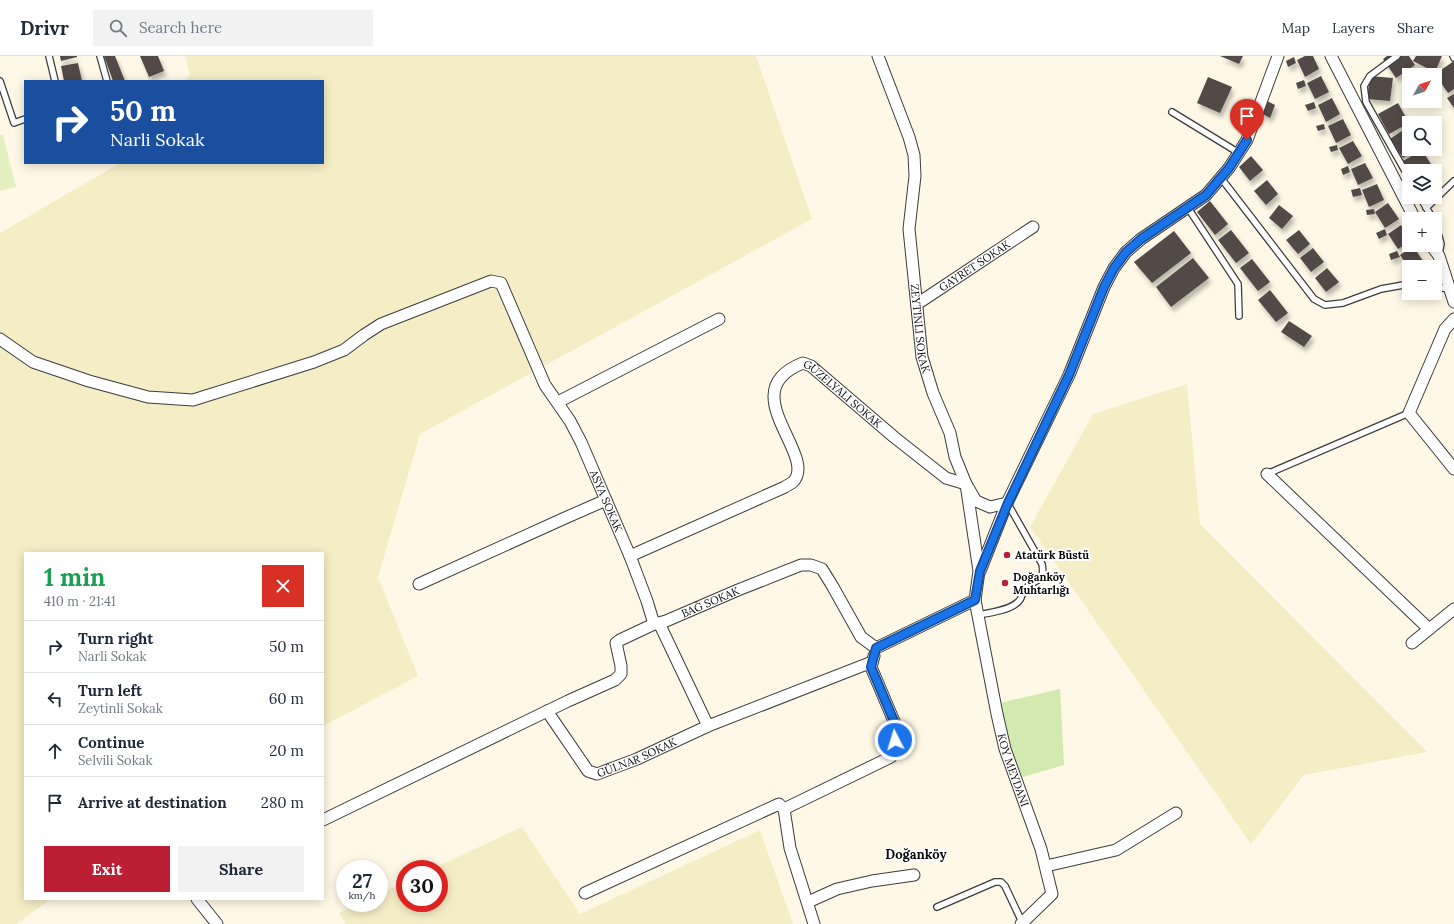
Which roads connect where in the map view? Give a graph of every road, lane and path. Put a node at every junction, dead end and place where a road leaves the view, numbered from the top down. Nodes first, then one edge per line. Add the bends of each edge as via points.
1 (49, 56) edge
2 (100, 56) edge
3 (878, 56) edge
4 (1278, 56) edge
5 (1331, 56) edge
6 (1396, 56) edge
7 (55, 80) edge
8 (107, 80) edge
9 (0, 81) edge
10 (1172, 112) dead end
11 (24, 120) edge
12 (1240, 153) junction
13 (1402, 166) edge
14 (1221, 178) junction
15 (1454, 181) edge
16 (1424, 204) edge
17 (1188, 208) junction
18 (1426, 208) junction
19 (1410, 212) edge
20 (1429, 212) edge
21 (1033, 227) dead end
22 (1436, 252) edge
23 (1440, 252) edge
24 (1439, 256) junction
25 (1402, 285) edge
26 (1442, 288) edge
27 (1450, 289) junction
28 (1454, 302) edge
29 (917, 304) junction
30 (1239, 316) dead end
31 (719, 319) dead end
32 (1454, 319) edge
33 (0, 339) edge
34 (558, 402) junction
35 (1409, 413) junction
36 (1454, 469) edge
37 (1267, 474) joint
38 (966, 484) junction
39 (606, 500) junction
40 (1008, 503) junction
41 (630, 556) junction
42 (980, 571) junction
43 (419, 584) dead end
44 (975, 600) junction
45 (1454, 609) edge
46 (978, 615) junction
47 (657, 624) junction
48 (1429, 629) junction
49 (1412, 643) dead end
50 (876, 648) junction
51 (872, 662) junction
52 (547, 711) junction
53 (708, 726) junction
54 (784, 809) junction
55 (1176, 813) dead end
56 (324, 820) edge
57 (1046, 866) junction
58 (914, 875) dead end
59 (585, 893) dead end
60 (198, 900) edge
61 (808, 902) junction
62 (937, 907) dead end
63 (1022, 923) edge
64 (217, 924) edge
65 (814, 924) edge

1 - 7 lane
2 - 8 lane
3 - 29 street, ZEYTINLI SOKAK via 914,155 915,176 909,229
4 - 12 street
5 - 19 street
6 - 13 lane via 1370,76 1364,86 1366,102
9 - 11 lane via 14,123
10 - 12 lane
12 - 14 street
14 - 17 street via 1206,195
14 - 25 lane via 1314,299 1319,302 1325,305 1343,303 1381,289
15 - 18 lane
16 - 18 lane
17 - 30 lane via 1238,284
17 - 40 street via 1141,239 1126,252 1114,268 1069,375
18 - 20 lane
21 - 29 street, GAYRET SOKAK
22 - 24 street
23 - 24 lane
24 - 27 street
26 - 27 lane
27 - 28 street
29 - 38 street, ZEYTINLI SOKAK via 922,356
31 - 34 street
32 - 35 street via 1445,328
33 - 34 street, ASYA SOKAK via 33,362 89,380 148,397 193,400 314,362 344,350 381,324 491,281 501,283 545,385
34 - 39 street, ASYA SOKAK via 578,435
35 - 36 street
35 - 37 lane
37 - 48 street
38 - 40 street via 976,501 990,507
38 - 41 street, GÜZELYALI SOKAK via 946,478 811,366 803,363 785,372 778,379 775,388 774,402 797,466 793,482
38 - 42 street, ZEYTINLI SOKAK
39 - 41 street, ASYA SOKAK
39 - 43 street
40 - 42 street
40 - 46 lane via 1042,564 1042,576 1024,590 1016,604 997,612
41 - 47 street, ASYA SOKAK
42 - 44 street, ZEYTINLI SOKAK
44 - 46 street, KOY MEYDANI
44 - 50 street
45 - 48 street
46 - 57 street, KOY MEYDANI via 1005,749
47 - 50 street, BAĞ SOKAK via 801,565 811,565 822,569 860,637
47 - 52 street, BAĞ SOKAK via 616,643 621,674 615,680
47 - 53 street, ASYA SOKAK
48 - 49 street
50 - 51 street
51 - 53 street, GÜLNAR SOKAK
51 - 54 street via 871,667 896,726 891,757
52 - 53 street, GÜLNAR SOKAK via 588,771 597,774 637,759
52 - 56 street
54 - 59 street via 779,804
54 - 61 street via 790,848
55 - 57 street via 1116,850
57 - 63 street, KOY MEYDANI via 1052,894
58 - 61 street via 837,889
60 - 64 street
61 - 65 street
62 - 63 lane via 995,882 1001,882

